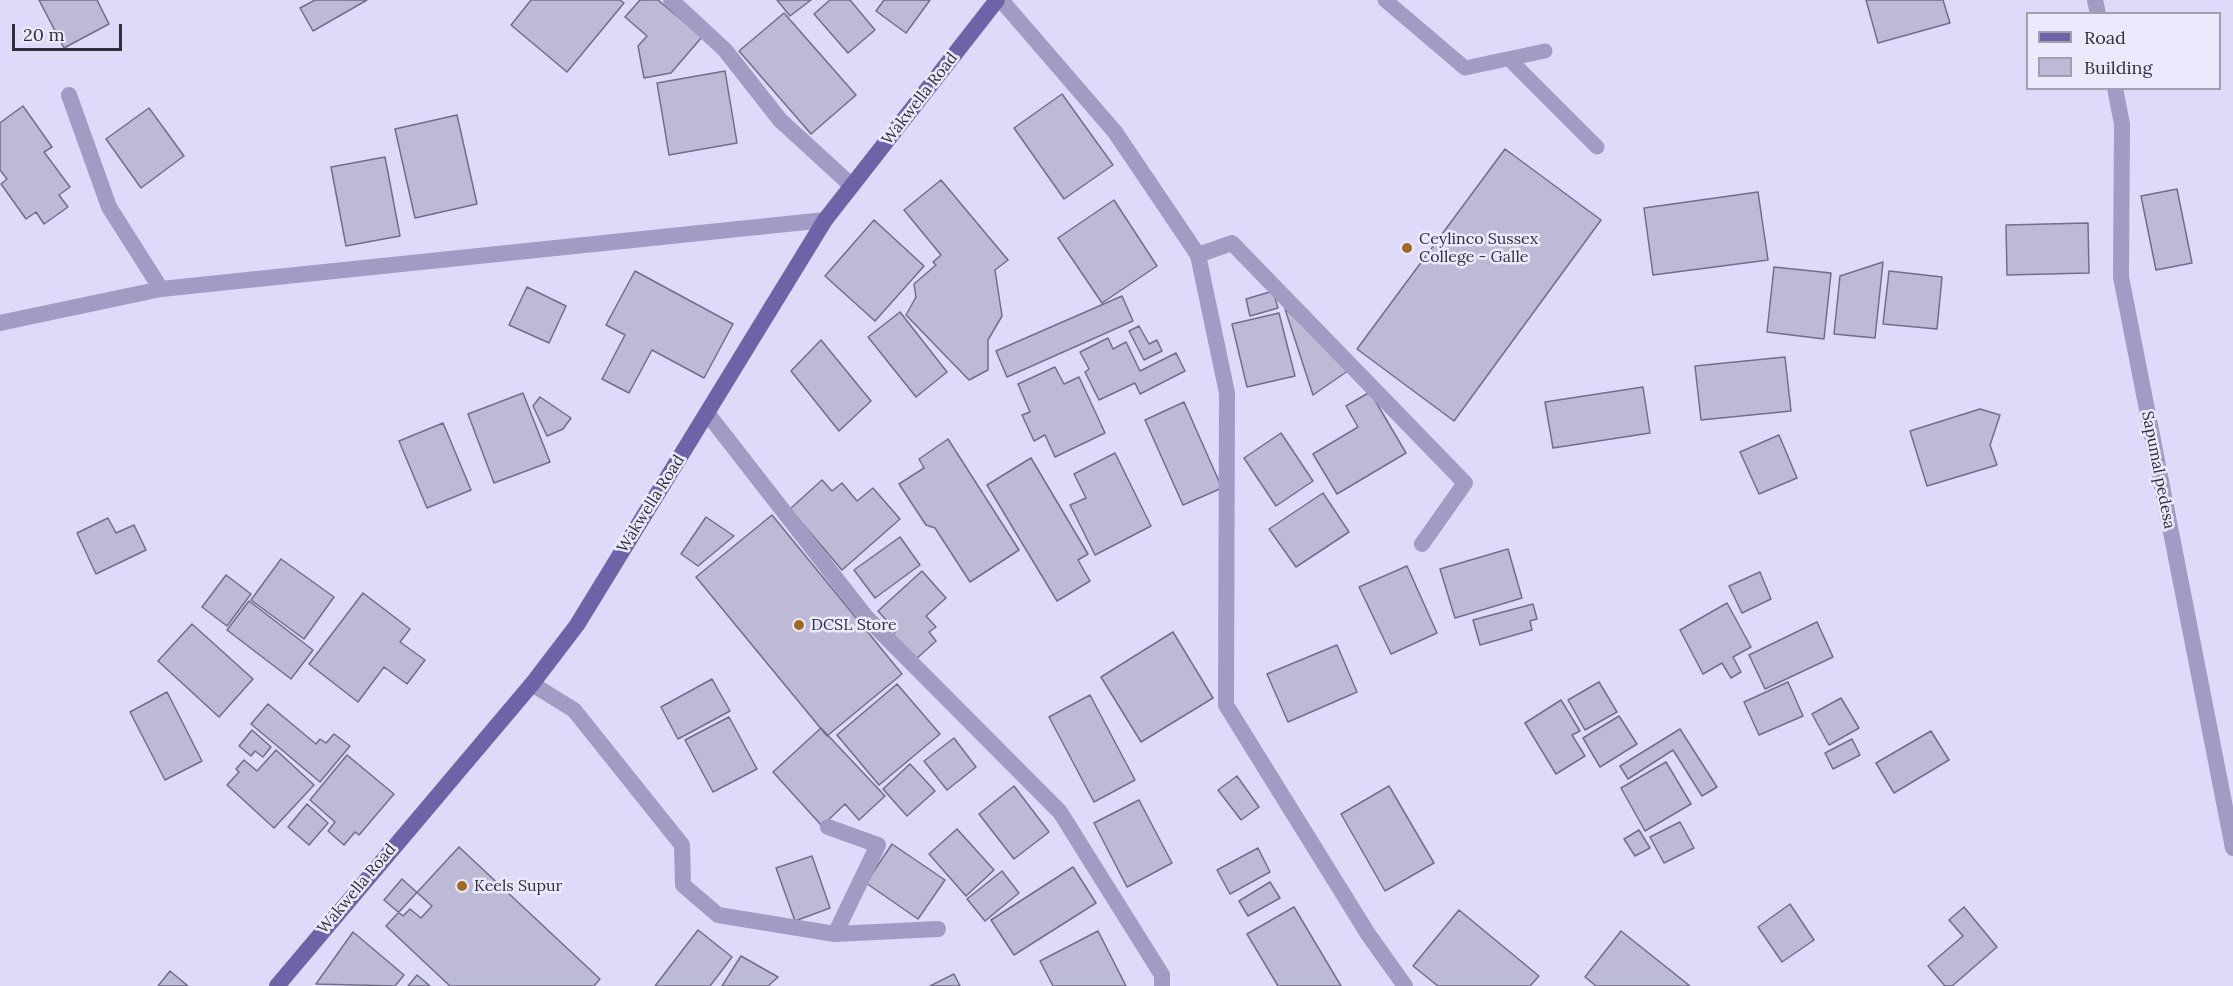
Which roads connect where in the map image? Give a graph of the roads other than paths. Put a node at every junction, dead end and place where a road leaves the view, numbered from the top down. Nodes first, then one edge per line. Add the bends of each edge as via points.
1 (671, 0) edge
2 (999, 0) edge
3 (1384, 0) edge
4 (1545, 51) dead end
5 (1509, 58) junction
6 (2115, 90) edge
7 (69, 95) dead end
8 (1597, 147) dead end
9 (852, 186) junction
10 (825, 220) junction
11 (1198, 255) junction
12 (161, 289) junction
13 (0, 323) edge
14 (707, 413) junction
15 (1422, 544) dead end
16 (532, 684) junction
17 (828, 827) dead end
18 (2233, 848) edge
19 (938, 929) dead end
20 (835, 934) junction
21 (277, 986) edge
22 (1162, 986) edge
23 (1405, 986) edge

1 - 9 street via 724,50 780,120
2 - 9 main road, Wakwella Road
2 - 11 street via 1116,132
3 - 5 lane via 1465,68
4 - 5 lane
5 - 8 lane
6 - 18 street, Sapumal pedesa via 2122,124 2121,277
7 - 12 street via 109,207
9 - 10 main road, Wakwella Road
10 - 12 street
10 - 14 main road, Wakwella Road
11 - 15 street via 1232,243 1465,483
11 - 23 street via 1227,393 1226,705 1368,934
12 - 13 street
14 - 16 main road, Wakwella Road via 577,626
14 - 22 street via 866,617 1059,812 1162,975
16 - 20 street via 574,710 682,845 683,885 718,915
16 - 21 main road, Wakwella Road
17 - 20 street via 878,845
19 - 20 street

